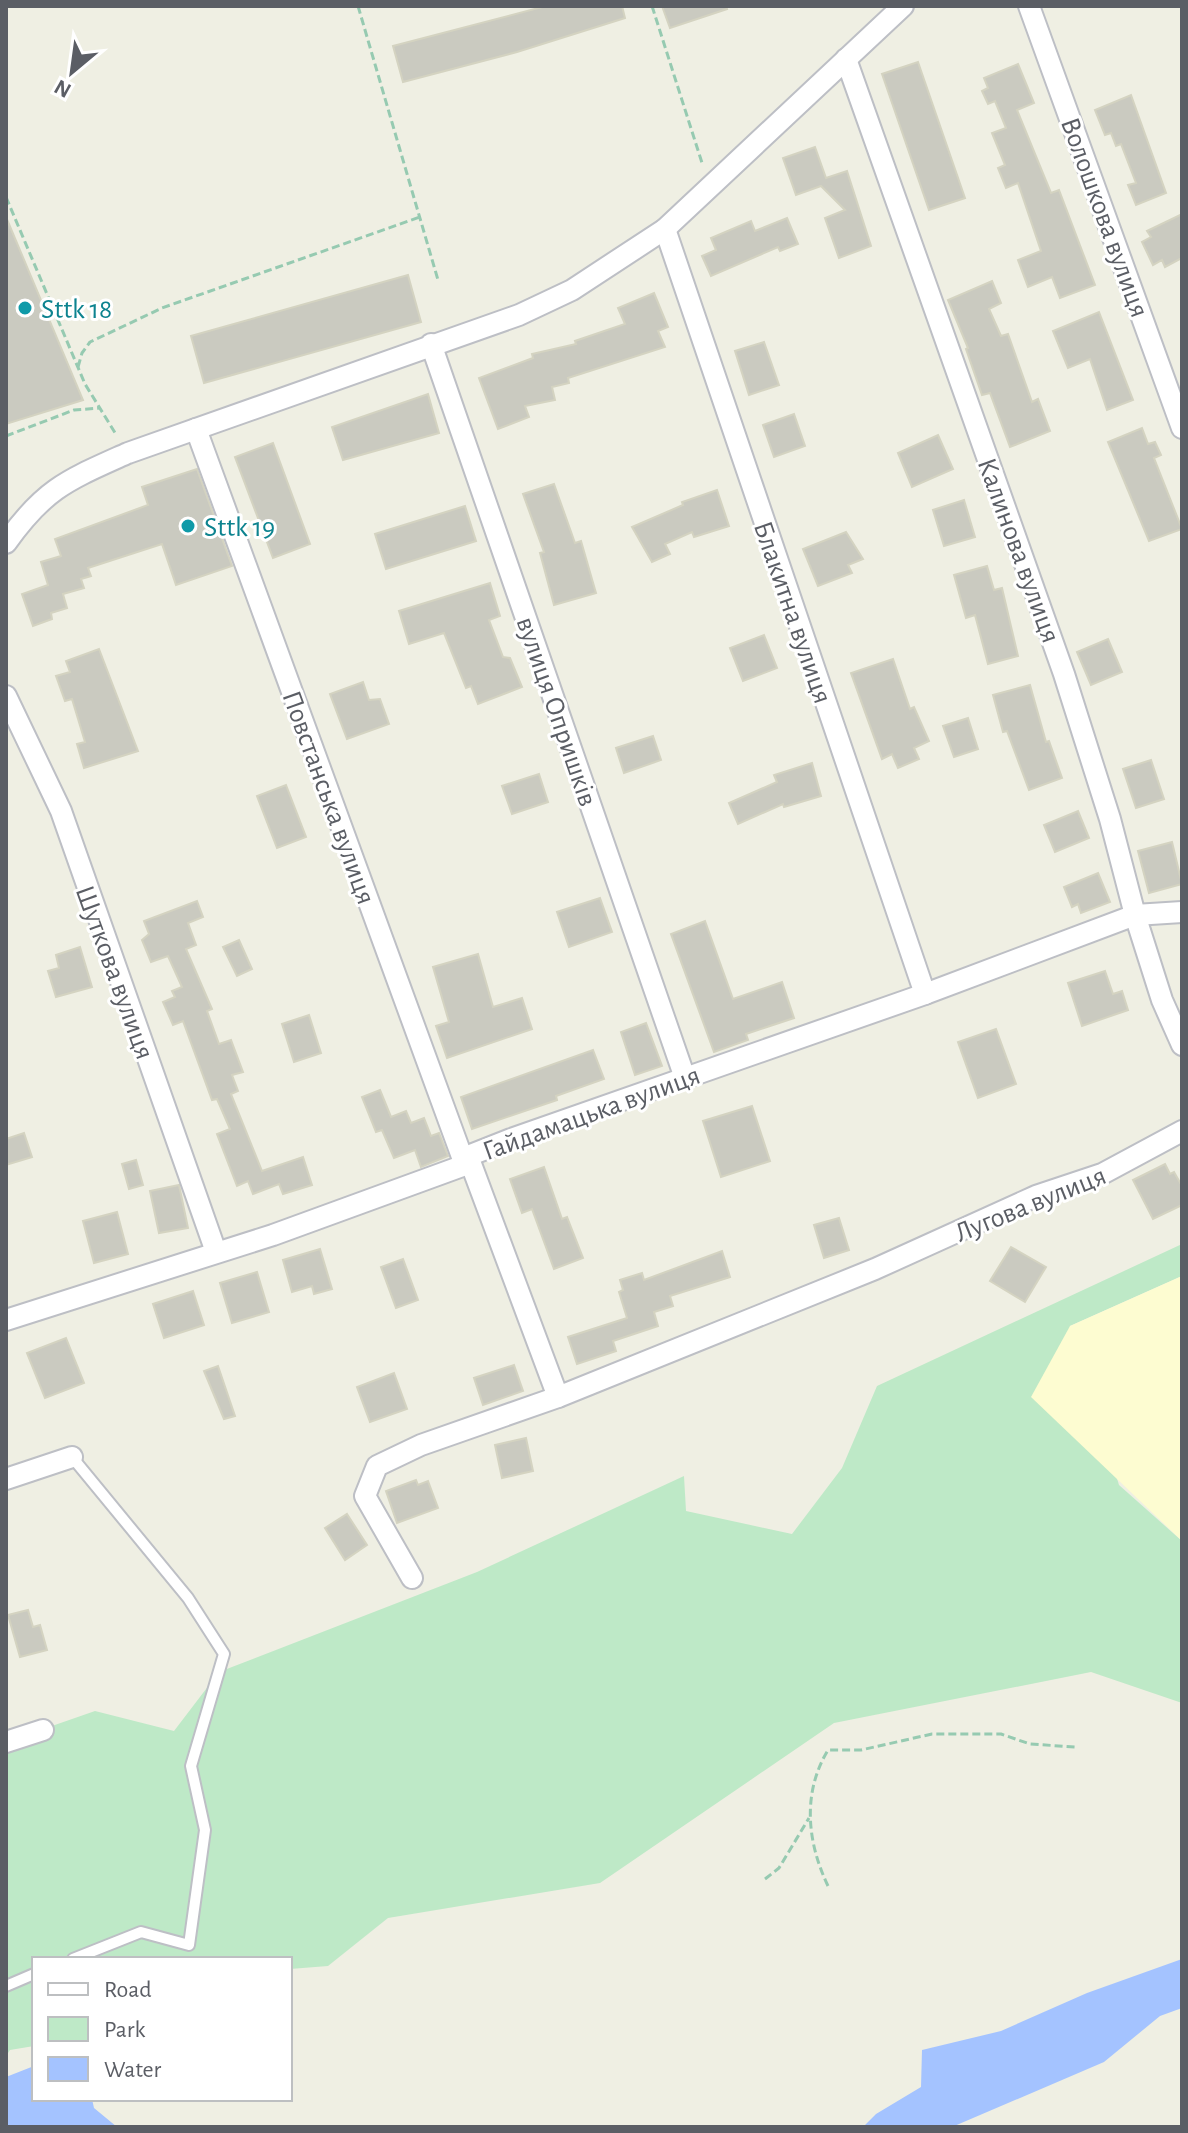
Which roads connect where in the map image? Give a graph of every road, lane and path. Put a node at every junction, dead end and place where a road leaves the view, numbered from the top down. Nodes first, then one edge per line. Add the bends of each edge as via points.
1 (358, 6) edge
2 (652, 6) edge
3 (903, 6) edge
4 (1029, 6) edge
5 (846, 59) junction
6 (710, 188) junction
7 (6, 197) edge
8 (420, 217) junction
9 (665, 229) junction
10 (438, 280) dead end
11 (431, 344) junction
12 (78, 367) junction
13 (100, 408) junction
14 (1182, 428) edge
15 (196, 429) junction
16 (6, 436) edge
17 (128, 453) junction
18 (6, 543) edge
19 (6, 696) edge
20 (1182, 912) edge
21 (1135, 915) junction
22 (925, 994) junction
23 (1182, 1045) edge
24 (685, 1078) junction
25 (1182, 1131) edge
26 (466, 1161) junction
27 (216, 1252) junction
28 (6, 1320) edge
29 (558, 1397) junction
30 (72, 1457) joint
31 (6, 1479) edge
32 (412, 1578) dead end
33 (43, 1730) dead end
34 (6, 1742) edge
35 (1075, 1747) dead end
36 (809, 1818) junction
37 (765, 1879) dead end
38 (828, 1886) dead end
39 (78, 1957) edge
40 (32, 1975) edge
41 (6, 1986) edge

1 - 8 path
2 - 6 path
3 - 5 street
4 - 14 street, Волошкова вулиця
5 - 6 street
5 - 21 street, Калинова вулиця via 1064,674
6 - 9 street
7 - 12 path
8 - 10 path
8 - 12 path via 162,308 90,342
9 - 11 street via 572,290 519,315
9 - 22 street, Блакитна вулиця
11 - 15 street
11 - 24 street, вулиця Опришків
12 - 13 path
13 - 16 path via 74,410
13 - 17 path
15 - 17 street
15 - 26 street, Повстанська вулиця
17 - 18 street via 43,497
19 - 27 street, Шуткова вулиця via 61,811
20 - 21 street, Гайдамацька вулиця
21 - 22 street, Гайдамацька вулиця
21 - 23 street, Калинова вулиця
22 - 24 street, Гайдамацька вулиця
24 - 26 street, Гайдамацька вулиця
25 - 29 street, Лугова вулиця via 1102,1174 1036,1196 875,1269
26 - 27 street, Гайдамацька вулиця
26 - 29 street, Повстанська вулиця
27 - 28 street, Гайдамацька вулиця
29 - 32 street, Лугова вулиця via 377,1466 365,1496
30 - 31 street
30 - 39 lane via 188,1598 224,1654 191,1766 205,1830 189,1945 141,1932
33 - 34 street
35 - 36 path via 1030,1744 1001,1734 932,1734 861,1750 828,1750 819,1764
36 - 37 path via 779,1868
36 - 38 path via 814,1856
40 - 41 lane

